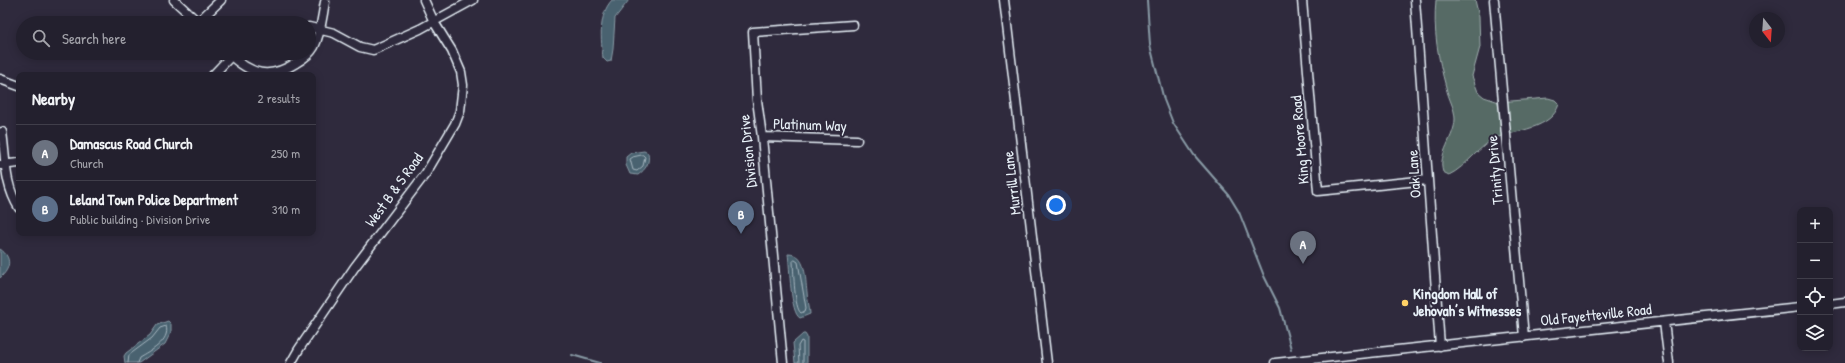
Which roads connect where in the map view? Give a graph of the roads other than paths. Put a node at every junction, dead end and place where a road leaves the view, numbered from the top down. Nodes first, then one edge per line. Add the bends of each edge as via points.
1 (174, 0) edge
2 (220, 0) edge
3 (424, 0) edge
4 (473, 0) edge
5 (1004, 0) edge
6 (1302, 0) edge
7 (1415, 0) edge
8 (1494, 0) edge
9 (325, 2) dead end
10 (191, 16) edge
11 (205, 16) edge
12 (434, 22) junction
13 (853, 25) dead end
14 (316, 29) edge
15 (320, 29) junction
16 (316, 40) edge
17 (226, 60) edge
18 (237, 60) edge
19 (299, 60) edge
20 (216, 72) edge
21 (258, 72) edge
22 (279, 72) edge
23 (0, 79) edge
24 (16, 85) edge
25 (2, 132) dead end
26 (762, 137) junction
27 (857, 140) dead end
28 (16, 163) edge
29 (2, 165) edge
30 (1428, 180) junction
31 (16, 202) edge
32 (1845, 302) edge
33 (1833, 304) edge
34 (1797, 307) edge
35 (1664, 322) junction
36 (1524, 337) junction
37 (1440, 346) junction
38 (291, 363) edge
39 (783, 363) edge
40 (1047, 363) edge
41 (1275, 363) edge
42 (1669, 363) edge

1 - 10 street
2 - 11 street
3 - 12 street, West B & S Road
4 - 12 street
5 - 40 street, Murrill Lane
6 - 30 street, King Moore Road via 1318,191
7 - 30 street, Oak Lane
8 - 36 street, Trinity Drive
9 - 15 street
12 - 15 street via 373,50 360,48 341,36
12 - 38 street, West B & S Road via 452,51 461,72 464,85 458,118 426,173 354,268
13 - 26 street, Division Drive via 753,32
14 - 15 street
15 - 16 street
17 - 20 street
18 - 21 street via 246,68
19 - 22 street
23 - 24 street
25 - 29 street
26 - 27 street, Platinum Way
26 - 39 street, Division Drive
28 - 29 street
29 - 31 street
30 - 37 street, Oak Lane
32 - 33 street
34 - 35 street, Old Fayetteville Road
35 - 36 street, Old Fayetteville Road
35 - 42 street
36 - 37 street, Old Fayetteville Road
37 - 41 street, Old Fayetteville Road

